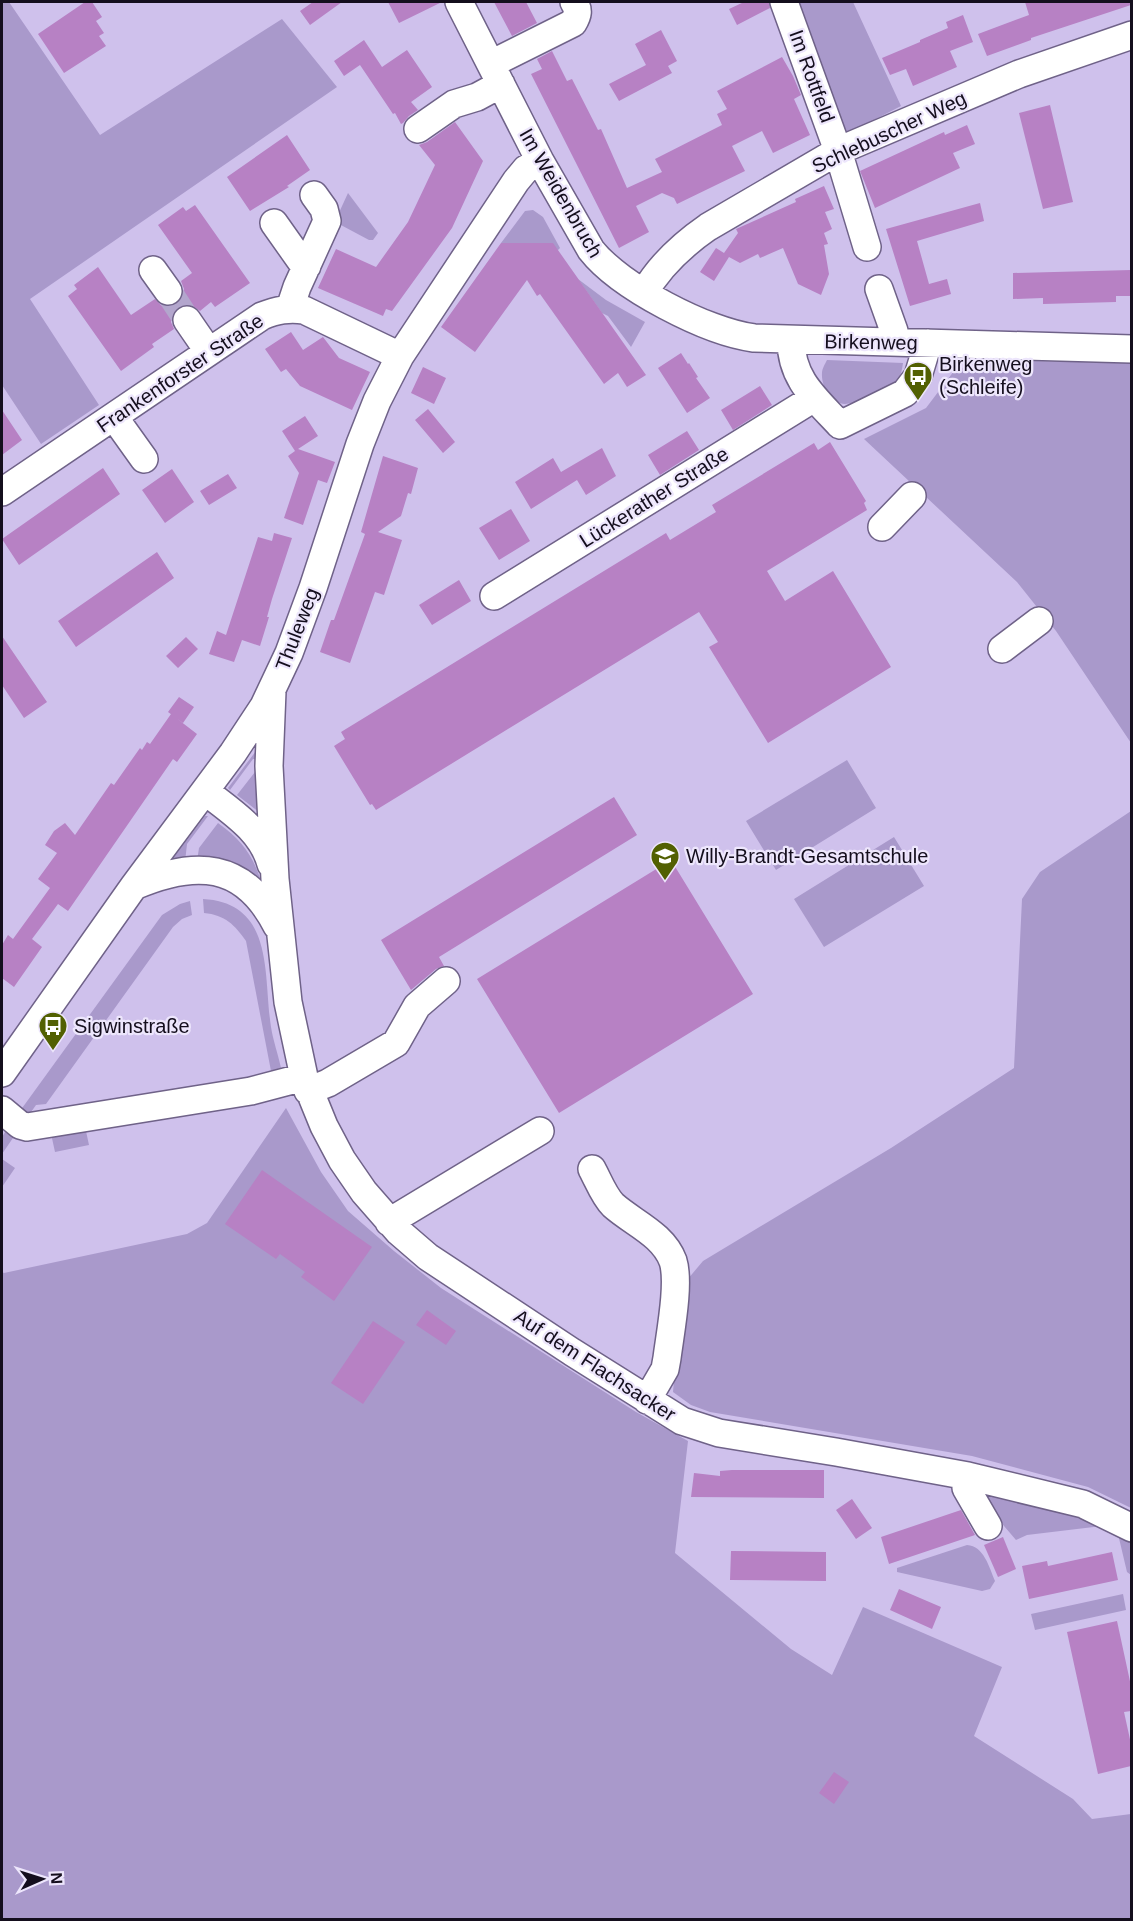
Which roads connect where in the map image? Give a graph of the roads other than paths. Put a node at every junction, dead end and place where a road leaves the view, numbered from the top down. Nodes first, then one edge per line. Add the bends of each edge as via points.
1 (459, 2) edge
2 (574, 2) edge
3 (784, 2) edge
4 (1131, 35) edge
5 (496, 74) junction
6 (418, 129) dead end
7 (838, 151) junction
8 (540, 161) junction
9 (314, 195) dead end
10 (274, 223) dead end
11 (867, 247) dead end
12 (307, 266) junction
13 (879, 289) dead end
14 (644, 293) junction
15 (290, 308) junction
16 (187, 320) tunnel mouth
17 (791, 340) junction
18 (893, 342) junction
19 (928, 343) junction
20 (1131, 349) edge
21 (209, 352) junction
22 (400, 356) junction
23 (814, 398) junction
24 (114, 417) junction
25 (144, 459) dead end
26 (2, 492) edge
27 (912, 495) dead end
28 (882, 527) dead end
29 (494, 596) dead end
30 (1039, 621) dead end
31 (1002, 649) dead end
32 (272, 691) junction
33 (204, 791) junction
34 (275, 879) junction
35 (134, 886) junction
36 (281, 932) junction
37 (446, 981) dead end
38 (2, 1073) edge
39 (306, 1084) junction
40 (2, 1110) edge
41 (540, 1131) dead end
42 (592, 1169) dead end
43 (389, 1222) junction
44 (647, 1400) junction
45 (968, 1476) junction
46 (988, 1526) dead end
47 (1131, 1528) edge

1 - 5 street, Im Weidenbruch
2 - 5 street via 578,8 573,22
3 - 7 street, Im Rottfeld
4 - 7 street, Schlebuscher Weg via 1019,74
5 - 6 street via 477,97 454,104
5 - 8 street, Im Weidenbruch
7 - 11 street, Im Rottfeld
7 - 14 street, Schlebuscher Weg via 690,239 673,254
8 - 14 street, Im Weidenbruch via 600,262
8 - 22 street, Thuleweg via 516,181
9 - 12 street via 327,221
10 - 12 street
12 - 15 street
13 - 18 street via 894,331
14 - 17 street, Im Weidenbruch via 726,333
15 - 21 street, Frankenforster Straße via 262,316
15 - 22 street via 318,315
16 - 21 street
17 - 18 street, Birkenweg
17 - 23 street via 793,364
18 - 19 street, Birkenweg
19 - 20 street, Birkenweg
19 - 23 street via 918,376 905,393 840,424
21 - 24 street, Frankenforster Straße
22 - 32 street, Thuleweg via 368,422 309,598
23 - 29 street, Lückerather Straße
24 - 25 street
24 - 26 street, Frankenforster Straße
27 - 28 street
30 - 31 street
32 - 33 street, Thuleweg
32 - 34 street, Auf dem Flachsacker via 269,765
33 - 34 street, Auf dem Flachsacker via 257,836 269,856
33 - 35 street, Thuleweg
34 - 36 street, Auf dem Flachsacker
35 - 36 street, Auf dem Flachsacker via 162,874 191,869 230,876 254,890
35 - 38 street, Thuleweg
36 - 39 street, Auf dem Flachsacker via 288,1002
37 - 39 street via 417,1006 396,1042 328,1083
39 - 40 street via 27,1127
39 - 43 street, Auf dem Flachsacker via 342,1160
41 - 43 street
42 - 44 street via 611,1203 656,1237 673,1262 668,1358
43 - 44 street, Auf dem Flachsacker via 428,1257
44 - 45 street, Auf dem Flachsacker via 682,1421 719,1434
45 - 46 street via 966,1488
45 - 47 street, Auf dem Flachsacker via 1083,1504

